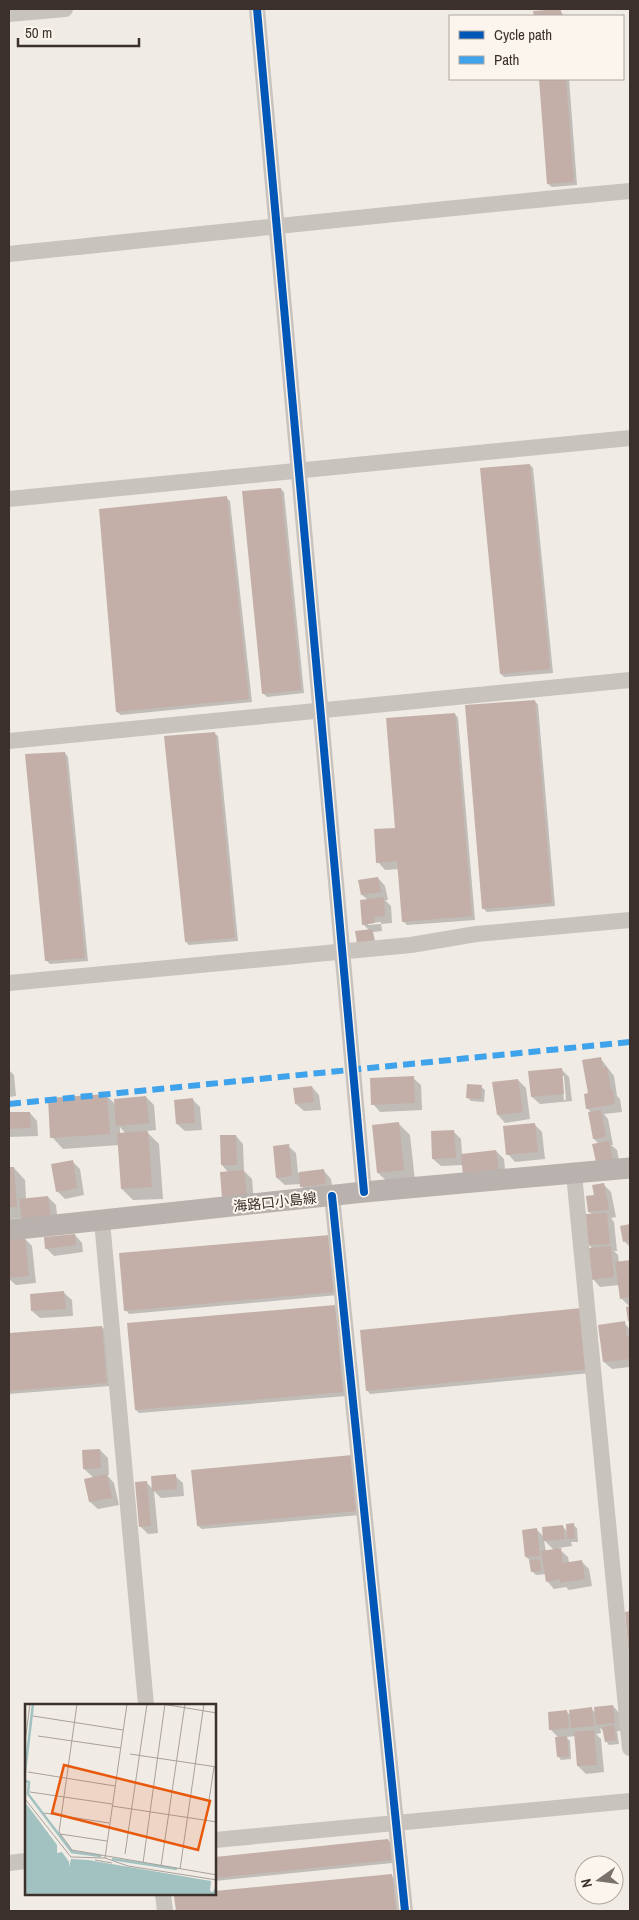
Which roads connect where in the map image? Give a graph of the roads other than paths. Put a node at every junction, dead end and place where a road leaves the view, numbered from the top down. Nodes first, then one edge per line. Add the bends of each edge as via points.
1 (65, 9) edge
2 (257, 9) edge
3 (9, 14) edge
4 (630, 191) edge
5 (277, 227) junction
6 (9, 254) edge
7 (630, 438) edge
8 (300, 470) junction
9 (9, 499) edge
10 (630, 680) edge
11 (321, 710) junction
12 (9, 741) edge
13 (630, 920) edge
14 (342, 952) junction
15 (9, 983) edge
16 (630, 1168) edge
17 (574, 1174) junction
18 (364, 1192) junction
19 (332, 1196) junction
20 (102, 1221) junction
21 (9, 1230) edge
22 (146, 1704) edge
23 (630, 1748) edge
24 (630, 1801) edge
25 (396, 1823) junction
26 (216, 1840) edge
27 (25, 1861) edge
28 (9, 1863) edge
29 (163, 1895) edge
30 (165, 1911) edge
31 (405, 1911) edge

1 - 3 street
2 - 5 street
4 - 5 street
5 - 6 street
5 - 8 street
7 - 8 street
8 - 9 street
8 - 11 street
10 - 11 street
11 - 12 street
11 - 14 street
13 - 14 street via 476,934
14 - 15 street
14 - 18 street
16 - 17 main road, 海路口小島線
17 - 18 main road, 海路口小島線
17 - 23 street
18 - 19 main road, 海路口小島線
19 - 20 main road, 海路口小島線
19 - 25 street
20 - 21 main road, 海路口小島線
20 - 22 street
24 - 25 street
25 - 26 street
25 - 31 street
27 - 28 street
29 - 30 street

